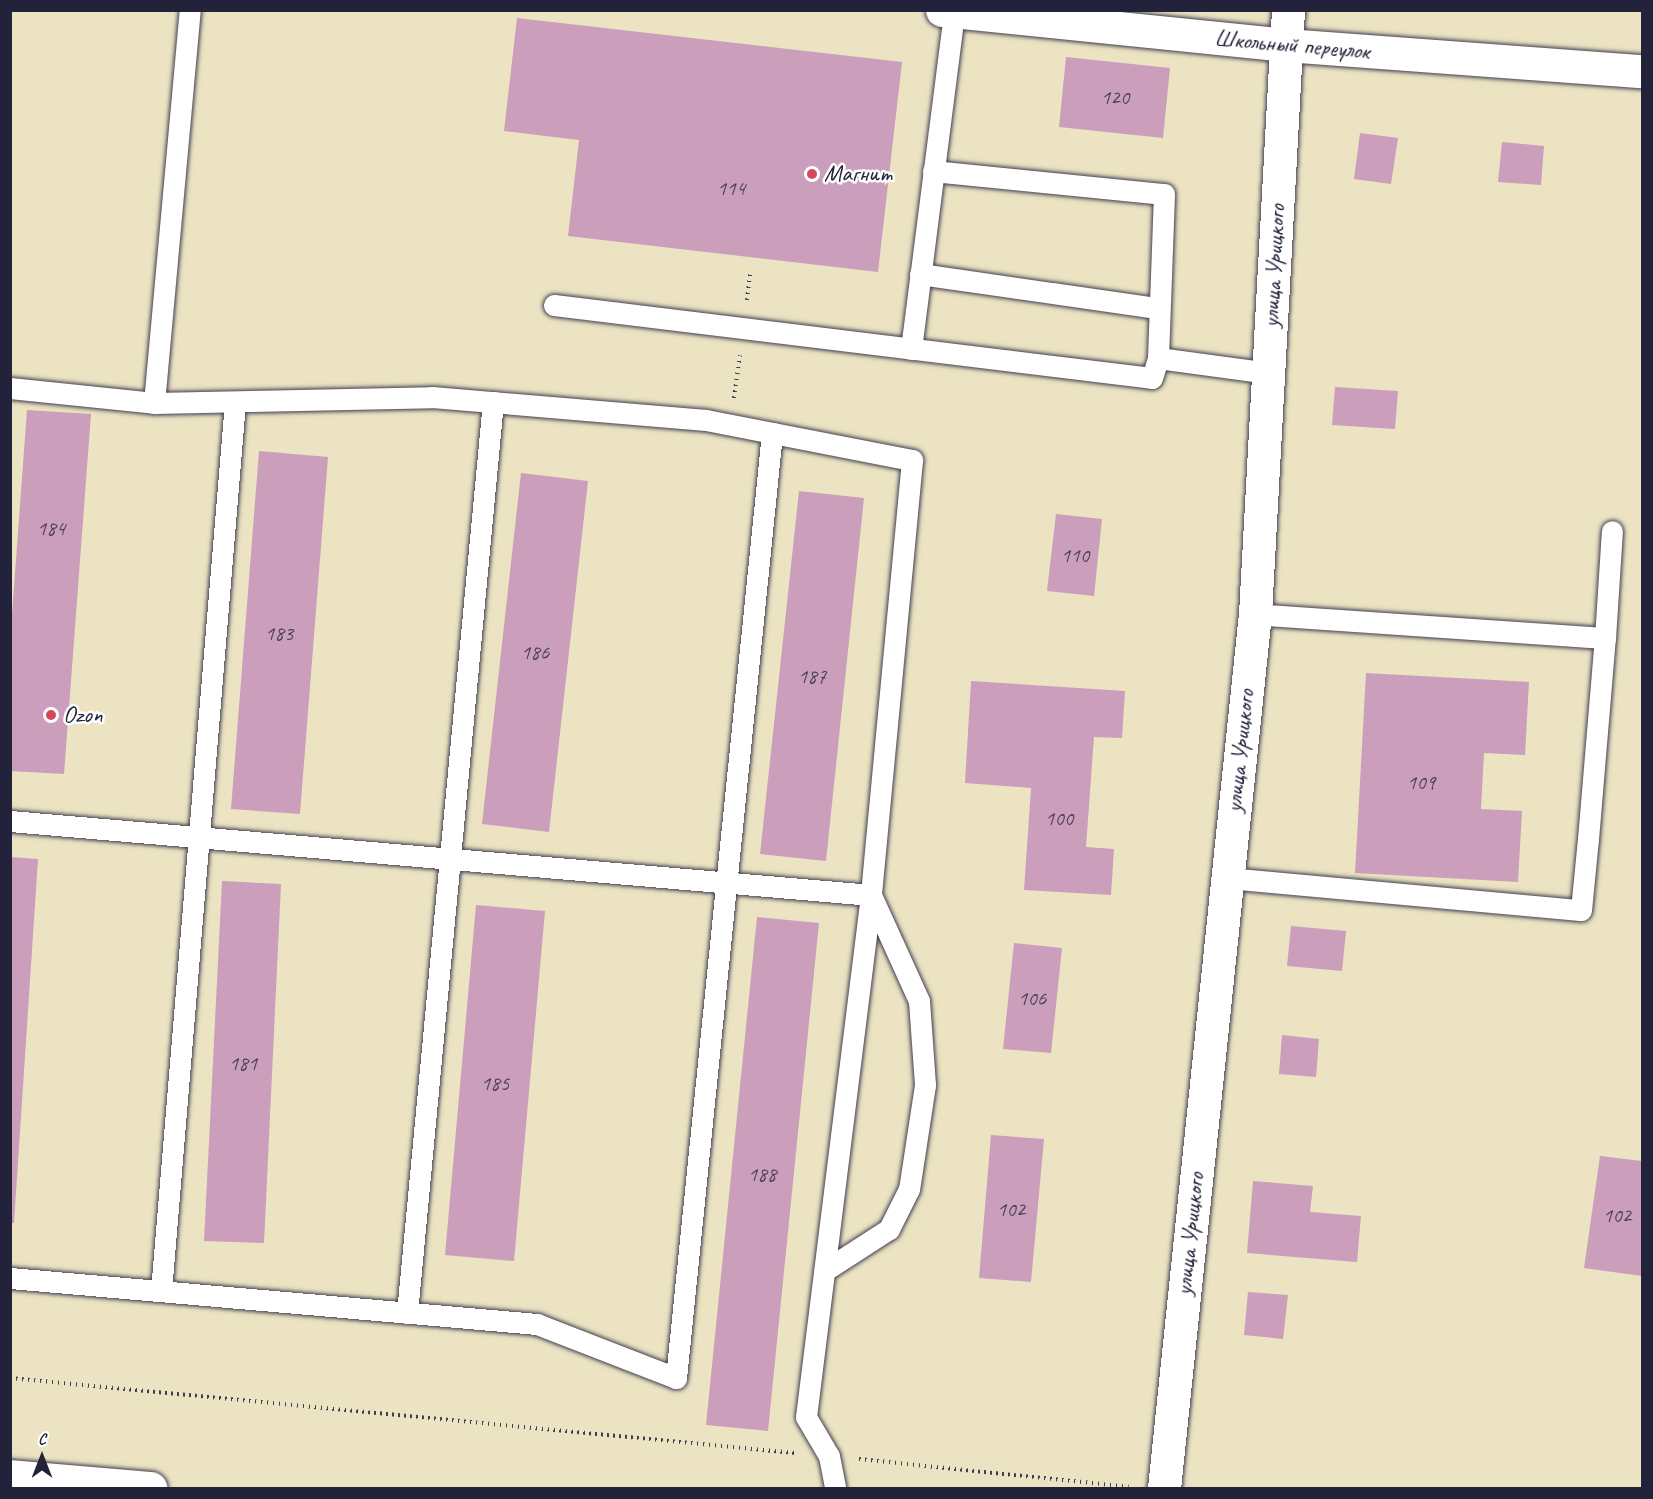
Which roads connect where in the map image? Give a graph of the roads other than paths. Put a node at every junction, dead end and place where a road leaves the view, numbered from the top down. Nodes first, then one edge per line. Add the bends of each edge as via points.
1 (190, 10) edge
2 (1288, 10) edge
3 (948, 11) edge
4 (1027, 15) edge
5 (1285, 45) junction
6 (1642, 71) edge
7 (933, 171) junction
8 (920, 274) junction
9 (554, 305) dead end
10 (1156, 308) junction
11 (911, 349) junction
12 (1158, 357) junction
13 (1269, 373) junction
14 (10, 388) edge
15 (235, 402) junction
16 (493, 402) junction
17 (154, 403) junction
18 (772, 433) junction
19 (1612, 531) dead end
20 (1255, 614) junction
21 (1605, 638) junction
22 (10, 821) edge
23 (198, 837) junction
24 (450, 858) junction
25 (1227, 878) junction
26 (727, 882) junction
27 (871, 895) junction
28 (824, 1271) junction
29 (10, 1278) edge
30 (160, 1291) junction
31 (407, 1313) junction
32 (10, 1476) edge
33 (150, 1488) edge
34 (835, 1488) edge
35 (1164, 1488) edge

1 - 17 lane
2 - 5 street, улица Урицкого
3 - 4 street, Школьный переулок
3 - 7 lane
4 - 5 street, Школьный переулок
5 - 6 street, Школьный переулок
5 - 13 street, улица Урицкого
7 - 8 lane
7 - 10 lane via 1164,194
8 - 10 lane
8 - 11 lane
9 - 11 lane
10 - 12 lane
11 - 12 lane via 1152,378
12 - 13 lane
13 - 20 street, улица Урицкого
14 - 17 lane
15 - 16 lane via 432,397
15 - 17 lane
15 - 23 lane
16 - 18 lane via 706,420
16 - 24 lane
18 - 26 lane
18 - 27 lane via 912,460
19 - 21 lane
20 - 21 lane
20 - 25 street, улица Урицкого
21 - 25 lane via 1581,910
22 - 23 lane
23 - 24 lane
23 - 30 lane
24 - 26 lane
24 - 31 lane
25 - 35 street, улица Урицкого
26 - 27 lane
26 - 31 lane via 676,1378 537,1324
27 - 28 lane
27 - 28 lane via 919,1001 926,1085 909,1189 889,1228
28 - 34 lane via 806,1417 829,1456
29 - 30 lane
30 - 31 lane
32 - 33 street

